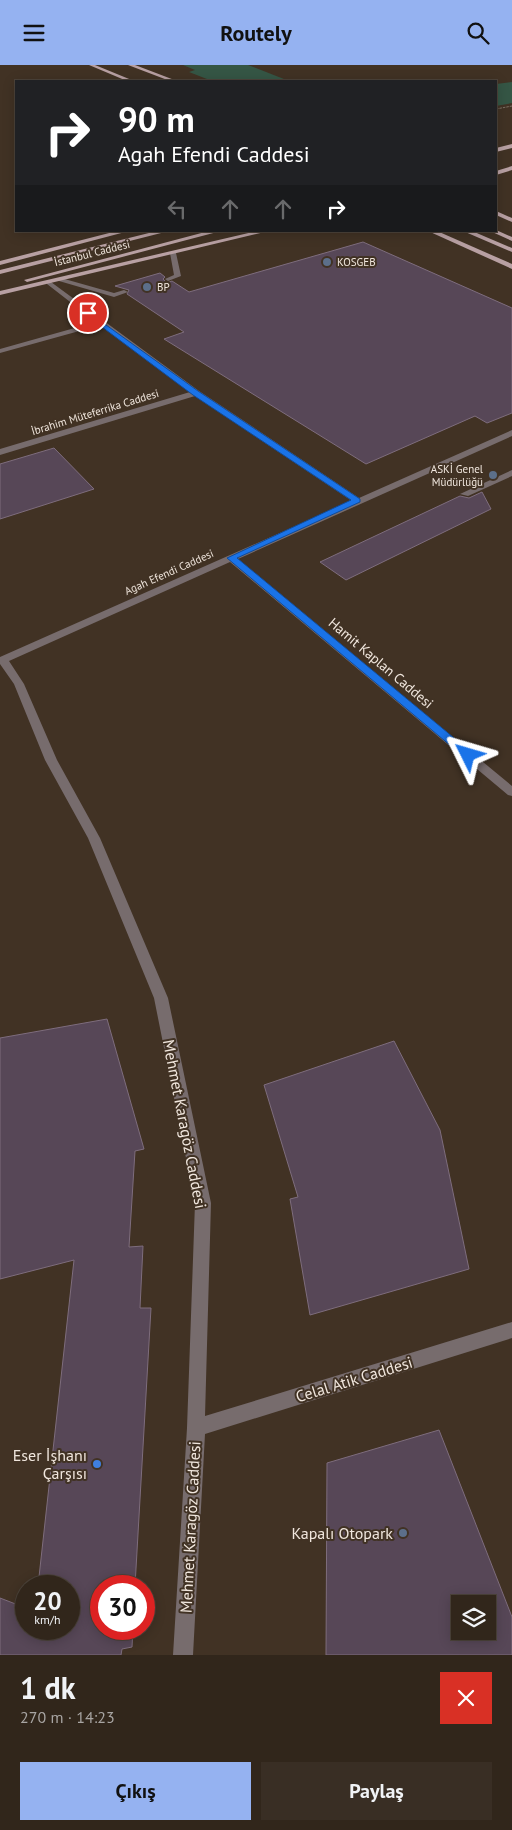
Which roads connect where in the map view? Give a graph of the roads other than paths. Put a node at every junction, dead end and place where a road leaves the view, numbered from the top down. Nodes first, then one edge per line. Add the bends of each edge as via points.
1 (82, 65) edge
2 (91, 65) edge
3 (120, 65) edge
4 (130, 65) edge
5 (103, 77) dead end
6 (128, 80) edge
7 (152, 80) edge
8 (171, 80) edge
9 (512, 139) edge
10 (497, 143) edge
11 (512, 146) edge
12 (497, 150) edge
13 (512, 167) edge
14 (497, 173) edge
15 (497, 213) edge
16 (512, 220) edge
17 (122, 232) edge
18 (162, 232) edge
19 (214, 232) edge
20 (262, 232) edge
21 (433, 232) edge
22 (468, 232) edge
23 (495, 232) edge
24 (512, 239) edge
25 (512, 251) edge
26 (173, 253) junction
27 (0, 263) edge
28 (512, 267) edge
29 (0, 272) edge
30 (168, 279) dead end
31 (61, 280) junction
32 (49, 283) junction
33 (0, 286) edge
34 (124, 292) dead end
35 (0, 293) edge
36 (101, 323) junction
37 (0, 351) edge
38 (196, 393) junction
39 (512, 433) edge
40 (0, 452) edge
41 (512, 473) edge
42 (465, 494) dead end
43 (357, 500) junction
44 (231, 558) junction
45 (2, 660) edge
46 (512, 792) edge
47 (512, 1331) edge
48 (196, 1428) junction
49 (183, 1655) edge

1 - 5 main road
2 - 6 main road
3 - 7 main road
4 - 8 main road
9 - 10 main road
11 - 12 main road
13 - 14 main road
15 - 16 main road
17 - 27 main road
18 - 29 main road, İstanbul Caddesi
19 - 33 main road, İstanbul Caddesi
20 - 26 main road
21 - 28 main road
22 - 25 main road
23 - 24 main road
26 - 30 street via 178,276
26 - 31 main road
31 - 32 main road
31 - 34 street via 114,295
32 - 35 main road
32 - 36 street
36 - 37 street
36 - 38 street
38 - 40 street, İbrahim Müteferrika Caddesi
38 - 43 street
39 - 43 street, Agah Efendi Caddesi
41 - 42 street
43 - 44 street, Agah Efendi Caddesi
44 - 45 street, Agah Efendi Caddesi
44 - 46 street, Hamit Kaplan Caddesi
45 - 48 street, Mehmet Karagöz Caddesi via 18,683 51,759 94,837 161,998 203,1203
47 - 48 street, Celal Atik Caddesi
48 - 49 street, Mehmet Karagöz Caddesi

